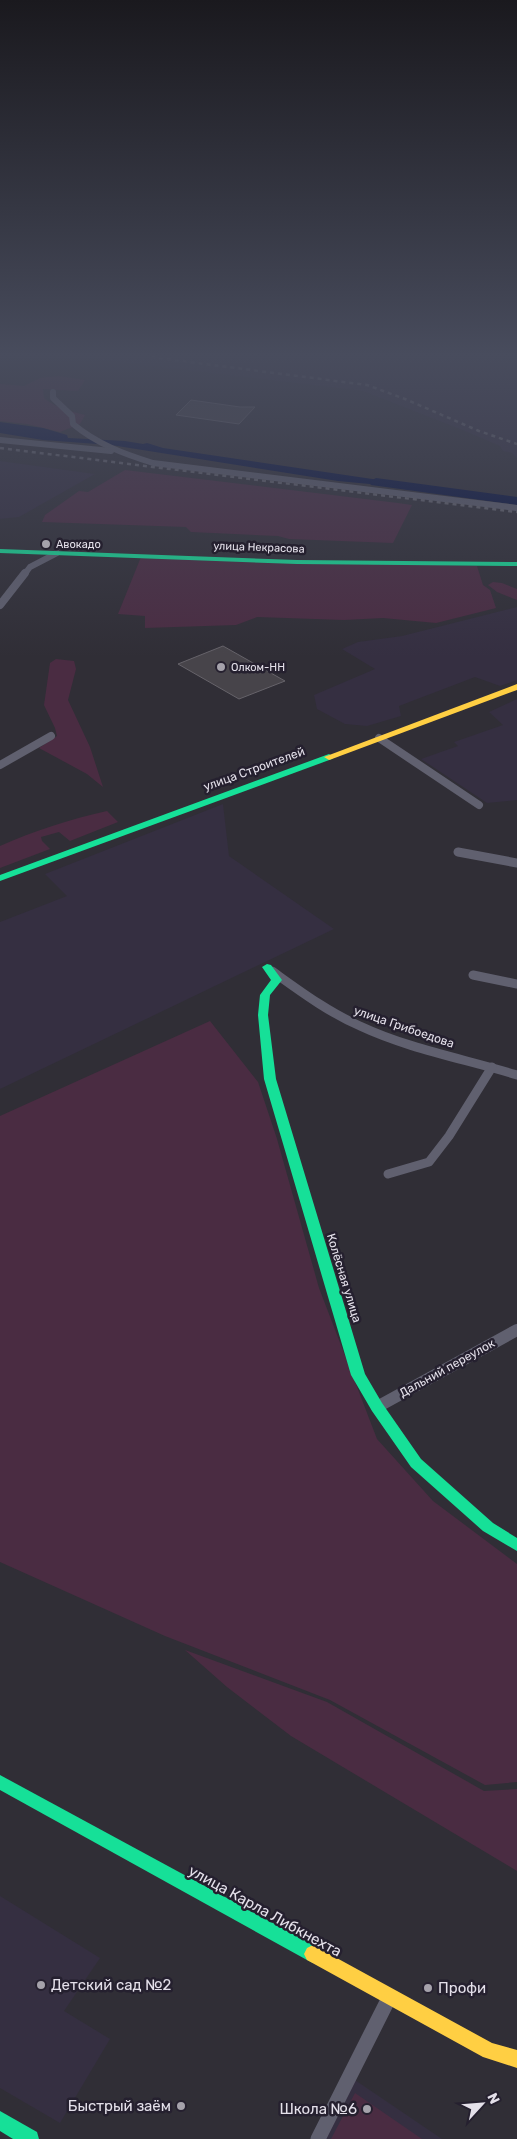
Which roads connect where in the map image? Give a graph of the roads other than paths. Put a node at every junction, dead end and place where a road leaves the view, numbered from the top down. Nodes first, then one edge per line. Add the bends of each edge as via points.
1 (135, 457) edge
2 (517, 508) edge
3 (0, 551) edge
4 (57, 553) junction
5 (517, 564) edge
6 (0, 605) edge
7 (517, 688) edge
8 (51, 736) dead end
9 (379, 738) junction
10 (0, 765) edge
11 (479, 805) dead end
12 (458, 852) dead end
13 (517, 863) edge
14 (0, 878) edge
15 (267, 967) joint
16 (473, 975) dead end
17 (517, 984) edge
18 (492, 1067) junction
19 (517, 1075) edge
20 (388, 1174) dead end
21 (517, 1330) edge
22 (377, 1406) junction
23 (517, 1545) edge
24 (0, 1782) edge
25 (389, 1998) junction
26 (517, 2059) edge
27 (0, 2120) edge
28 (30, 2139) edge
29 (318, 2139) edge

1 - 2 street via 153,463
3 - 4 street, улица Некрасова
4 - 5 street, улица Некрасова via 296,562
4 - 6 street via 30,568
7 - 9 street, улица Строителей
8 - 10 street
9 - 11 street
9 - 14 street, улица Строителей
12 - 13 street
15 - 18 street, улица Грибоедова via 313,1000 366,1029 432,1052
15 - 22 street, Колёсная улица via 277,980 265,995 263,1016 270,1079 358,1375
16 - 17 street
18 - 19 street, улица Грибоедова
18 - 20 street via 430,1162
21 - 22 street, Дальний переулок
22 - 23 street, Колёсная улица via 416,1463 488,1527
24 - 25 street, улица Карла Либкнехта
25 - 26 street, улица Карла Либкнехта via 489,2051
25 - 29 street
27 - 28 street

